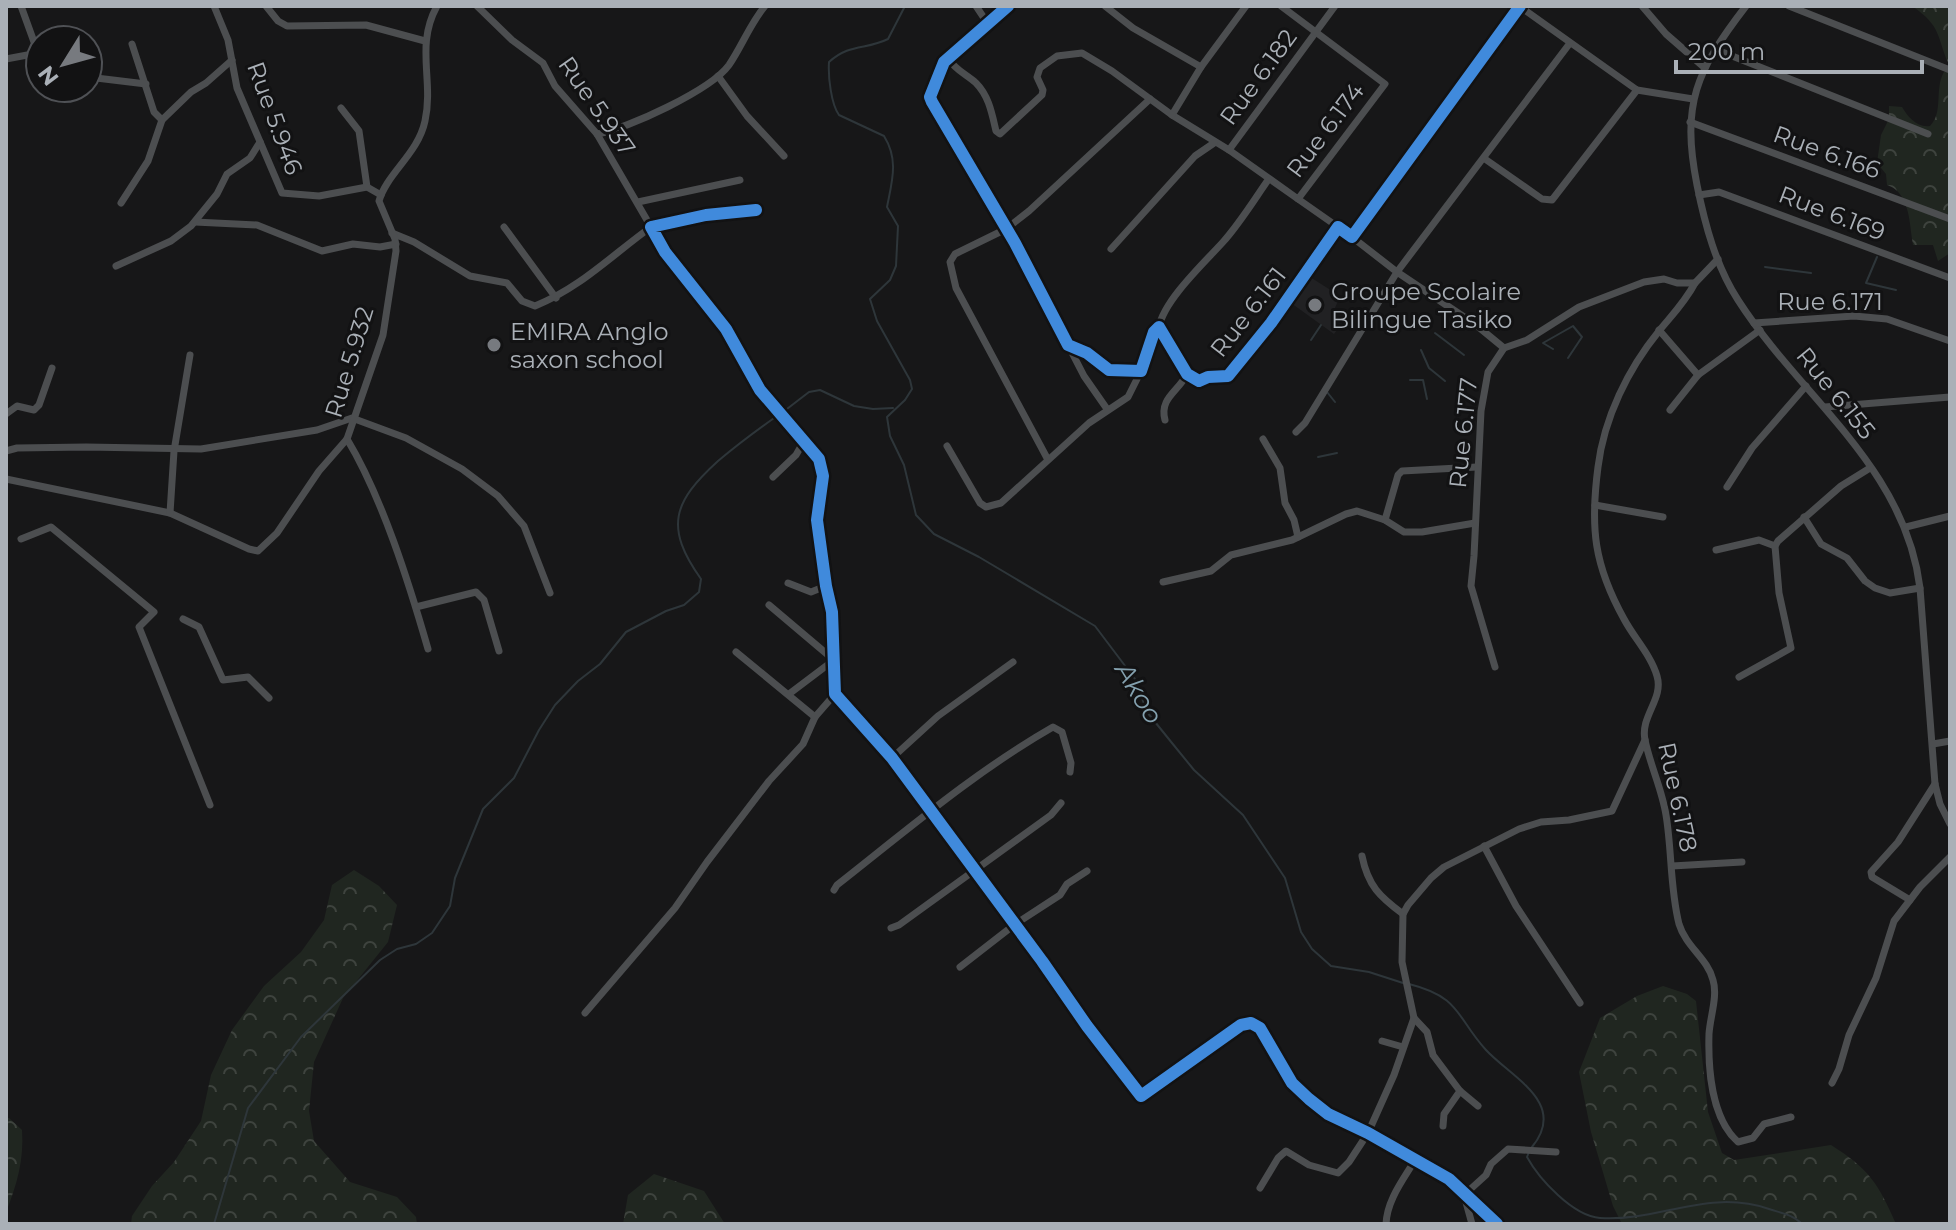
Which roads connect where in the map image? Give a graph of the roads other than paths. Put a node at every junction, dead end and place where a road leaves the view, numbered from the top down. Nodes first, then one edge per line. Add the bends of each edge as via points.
1 (214, 6) edge
2 (266, 6) edge
3 (437, 6) edge
4 (477, 6) edge
5 (765, 6) edge
6 (976, 6) edge
7 (1008, 6) edge
8 (1105, 6) edge
9 (1246, 6) edge
10 (1281, 6) edge
11 (1335, 6) edge
12 (1519, 6) edge
13 (1642, 6) edge
14 (1746, 6) edge
15 (1789, 6) edge
16 (988, 24) junction
17 (1316, 32) junction
18 (425, 41) junction
19 (1570, 43) junction
20 (132, 44) dead end
21 (1717, 50) junction
22 (948, 58) junction
23 (232, 60) junction
24 (1201, 67) junction
25 (1705, 68) junction
26 (1950, 70) edge
27 (718, 76) junction
28 (104, 79) edge
29 (146, 84) junction
30 (1637, 90) junction
31 (1150, 99) junction
32 (1693, 99) junction
33 (341, 108) dead end
34 (1172, 115) junction
35 (162, 120) junction
36 (1690, 122) junction
37 (597, 134) junction
38 (1928, 134) dead end
39 (260, 142) junction
40 (1214, 143) junction
41 (1229, 150) junction
42 (784, 156) dead end
43 (1485, 159) junction
44 (740, 180) dead end
45 (1268, 180) junction
46 (367, 187) junction
47 (381, 195) junction
48 (1699, 195) junction
49 (1298, 199) junction
50 (638, 202) junction
51 (121, 203) dead end
52 (756, 210) dead end
53 (1950, 219) edge
54 (195, 222) junction
55 (504, 227) dead end
56 (651, 227) junction
57 (1338, 227) junction
58 (1006, 229) junction
59 (392, 233) junction
60 (1352, 237) junction
61 (396, 244) junction
62 (1111, 249) dead end
63 (1718, 259) junction
64 (116, 266) dead end
65 (1397, 272) junction
66 (1950, 278) edge
67 (1695, 283) junction
68 (556, 298) junction
69 (1754, 323) junction
70 (1159, 327) junction
71 (1659, 330) junction
72 (1760, 330) junction
73 (1949, 338) edge
74 (1068, 345) junction
75 (1504, 348) junction
76 (190, 355) dead end
77 (52, 368) dead end
78 (1141, 371) junction
79 (1187, 374) junction
80 (1698, 375) junction
81 (1806, 386) junction
82 (1950, 397) edge
83 (1825, 407) junction
84 (1107, 409) junction
85 (1670, 410) dead end
86 (6, 414) edge
87 (352, 418) junction
88 (1165, 420) dead end
89 (1296, 432) dead end
90 (347, 439) junction
91 (1263, 439) dead end
92 (804, 441) junction
93 (947, 446) dead end
94 (6, 451) edge
95 (174, 451) junction
96 (1047, 458) junction
97 (1477, 467) junction
98 (1870, 468) junction
99 (773, 477) dead end
100 (6, 479) edge
101 (1727, 487) dead end
102 (1595, 505) junction
103 (170, 513) junction
104 (1950, 516) edge
105 (1663, 517) dead end
106 (1804, 517) junction
107 (1385, 520) junction
108 (1475, 523) junction
109 (1906, 527) junction
110 (1298, 537) junction
111 (21, 539) dead end
112 (1775, 546) junction
113 (1716, 550) dead end
114 (1163, 582) dead end
115 (788, 583) dead end
116 (826, 586) junction
117 (1920, 588) junction
118 (550, 593) dead end
119 (769, 605) dead end
120 (416, 607) junction
121 (183, 619) dead end
122 (428, 649) dead end
123 (499, 651) dead end
124 (736, 652) dead end
125 (834, 660) junction
126 (1013, 662) dead end
127 (1495, 667) dead end
128 (1739, 677) dead end
129 (789, 694) junction
130 (835, 694) junction
131 (269, 698) dead end
132 (815, 717) junction
133 (1645, 740) junction
134 (1950, 741) edge
135 (1933, 744) junction
136 (892, 758) junction
137 (1070, 772) dead end
138 (1935, 784) junction
139 (1061, 803) dead end
140 (210, 805) dead end
141 (931, 811) junction
142 (1950, 824) edge
143 (1484, 846) junction
144 (1362, 856) dead end
145 (1950, 857) edge
146 (1742, 862) dead end
147 (1672, 866) junction
148 (973, 869) junction
149 (1087, 871) dead end
150 (834, 890) dead end
151 (1910, 900) junction
152 (1403, 914) junction
153 (1014, 925) junction
154 (891, 928) dead end
155 (960, 967) dead end
156 (1580, 1003) dead end
157 (585, 1013) dead end
158 (1414, 1018) junction
159 (1382, 1041) dead end
160 (1403, 1047) junction
161 (1832, 1083) dead end
162 (1460, 1091) junction
163 (1478, 1106) dead end
164 (1791, 1117) dead end
165 (1443, 1126) dead end
166 (1368, 1133) junction
167 (1556, 1152) dead end
168 (1415, 1160) junction
169 (1260, 1188) dead end
170 (1464, 1195) junction
171 (1386, 1224) edge
172 (1472, 1224) edge
173 (1497, 1224) edge

1 - 23 street, Rue 5.946
2 - 18 street via 287,26 366,25
3 - 18 street
4 - 37 street, Rue 5.937 via 543,63 555,86
5 - 27 street
6 - 16 street
7 - 16 street
8 - 24 street
9 - 24 street, Rue 6.182
10 - 17 street, Rue 6.174
11 - 17 street, Rue 6.182
12 - 19 street
12 - 60 street
13 - 25 street
14 - 21 street, Rue 6.155
15 - 26 street
16 - 22 street
17 - 41 street, Rue 6.182
17 - 49 street, Rue 6.174 via 1385,84
18 - 47 street via 427,108 422,132
19 - 30 street
19 - 43 street
20 - 29 street
21 - 25 street, Rue 6.155
21 - 38 street
22 - 31 street via 980,88 1000,134 1042,95 1040,68 1070,53 1089,56
22 - 58 street via 930,97
23 - 35 street
23 - 39 street, Rue 5.946 via 237,88
24 - 34 street, Rue 6.182
25 - 32 street, Rue 6.155
27 - 37 street via 684,98
27 - 42 street
28 - 29 street
29 - 35 street via 154,112
30 - 32 street
30 - 43 street via 1552,200 1542,199
31 - 34 street
31 - 58 street
32 - 36 street, Rue 6.155
33 - 46 street via 359,131
34 - 40 street, Rue 6.182
35 - 51 street via 148,161
36 - 48 street, Rue 6.155
36 - 53 street, Rue 6.166
37 - 50 street, Rue 5.937
39 - 46 street, Rue 5.946 via 286,195 319,196
39 - 54 street via 250,158 227,174
40 - 41 street, Rue 6.182
40 - 62 street via 1195,156
41 - 45 street, Rue 6.174
43 - 65 street
44 - 50 street
45 - 49 street, Rue 6.174
45 - 70 street via 1203,260
46 - 47 street
47 - 59 street, Rue 5.932 via 380,207
48 - 63 street, Rue 6.155
48 - 66 street, Rue 6.169 via 1719,192
49 - 57 street
50 - 56 street, Rue 5.937
52 - 56 street
54 - 61 street via 257,225 322,251 353,244
54 - 64 street via 178,237
55 - 68 street
56 - 68 street
56 - 92 street, Rue 5.937 via 726,329 760,390
57 - 60 street
57 - 79 street, Rue 6.161 via 1228,376 1199,381
58 - 74 street
58 - 96 street via 955,254 950,262 953,280
59 - 61 street, Rue 5.932
59 - 68 street via 470,276 507,283 527,304
60 - 65 street
61 - 87 street, Rue 5.932 via 383,335
63 - 67 street
63 - 69 street, Rue 6.155
65 - 75 street
65 - 89 street
67 - 71 street, Rue 6.178 via 1681,308
67 - 75 street via 1644,282 1579,307 1527,340
69 - 72 street, Rue 6.155
69 - 73 street, Rue 6.171 via 1854,316 1887,319
70 - 78 street
70 - 79 street, Rue 6.161
71 - 80 street
71 - 102 street, Rue 6.178 via 1633,367 1602,441
72 - 80 street
72 - 81 street, Rue 6.155
74 - 78 street via 1109,370
74 - 84 street
75 - 97 street, Rue 6.177 via 1488,372
76 - 95 street
77 - 86 street via 39,405 34,410 17,406
78 - 84 street via 1128,397
79 - 88 street via 1166,400
80 - 85 street
81 - 83 street, Rue 6.155
81 - 101 street via 1752,448
82 - 83 street
83 - 98 street, Rue 6.155
84 - 96 street
87 - 90 street, Rue 5.932
87 - 95 street via 261,441
87 - 118 street via 406,438 498,496 524,526
90 - 103 street, Rue 5.932 via 258,551
90 - 120 street via 362,464
91 - 110 street via 1280,468
92 - 99 street
92 - 116 street, Rue 5.937 via 819,459 823,476 817,520
93 - 96 street via 980,503 990,508
94 - 95 street
95 - 103 street
97 - 107 street via 1402,471
97 - 108 street, Rue 6.177
98 - 106 street
98 - 109 street, Rue 6.155
100 - 103 street, Rue 5.932
102 - 105 street
102 - 133 street, Rue 6.178 via 1598,561 1659,684 1645,723
104 - 109 street
106 - 112 street
106 - 117 street via 1821,544 1847,558 1882,593
107 - 108 street via 1404,532
107 - 110 street via 1357,511
108 - 127 street, Rue 6.177 via 1471,586
109 - 117 street, Rue 6.155
110 - 114 street via 1231,555 1211,571
111 - 140 street via 51,527 154,612 139,627
112 - 113 street via 1759,540
112 - 128 street via 1791,648
115 - 116 street via 811,592
116 - 125 street, Rue 5.937
117 - 135 street, Rue 6.155
119 - 125 street
120 - 122 street
120 - 123 street via 476,592 484,600
121 - 131 street via 199,627 223,680 248,677
124 - 129 street
125 - 129 street
125 - 130 street, Rue 5.937
126 - 136 street via 938,716
129 - 132 street
130 - 132 street
130 - 136 street
132 - 157 street via 803,744
133 - 143 street via 1612,811 1530,825
133 - 147 street, Rue 6.178 via 1661,788
134 - 135 street
135 - 138 street, Rue 6.155
136 - 141 street
137 - 141 street via 1062,732 1053,727
138 - 142 street, Rue 6.155
138 - 151 street via 1871,872
139 - 148 street
141 - 148 street
141 - 150 street
143 - 152 street via 1444,867
143 - 156 street
144 - 152 street via 1379,896
145 - 151 street
146 - 147 street
147 - 164 street, Rue 6.178 via 1680,927 1715,986 1710,1073 1730,1134 1738,1142 1753,1138 1764,1124
148 - 153 street
148 - 154 street
149 - 153 street
151 - 161 street via 1894,921
152 - 158 street via 1402,962
153 - 155 street
153 - 166 street via 1141,1096 1251,1023 1260,1028 1292,1083 1309,1099
158 - 160 street
158 - 162 street
159 - 160 street
160 - 166 street
162 - 163 street
162 - 165 street via 1444,1114
166 - 168 street
166 - 169 street via 1338,1173 1286,1151
167 - 170 street via 1508,1149
168 - 170 street via 1449,1179
168 - 171 street via 1395,1191
170 - 172 street
170 - 173 street

